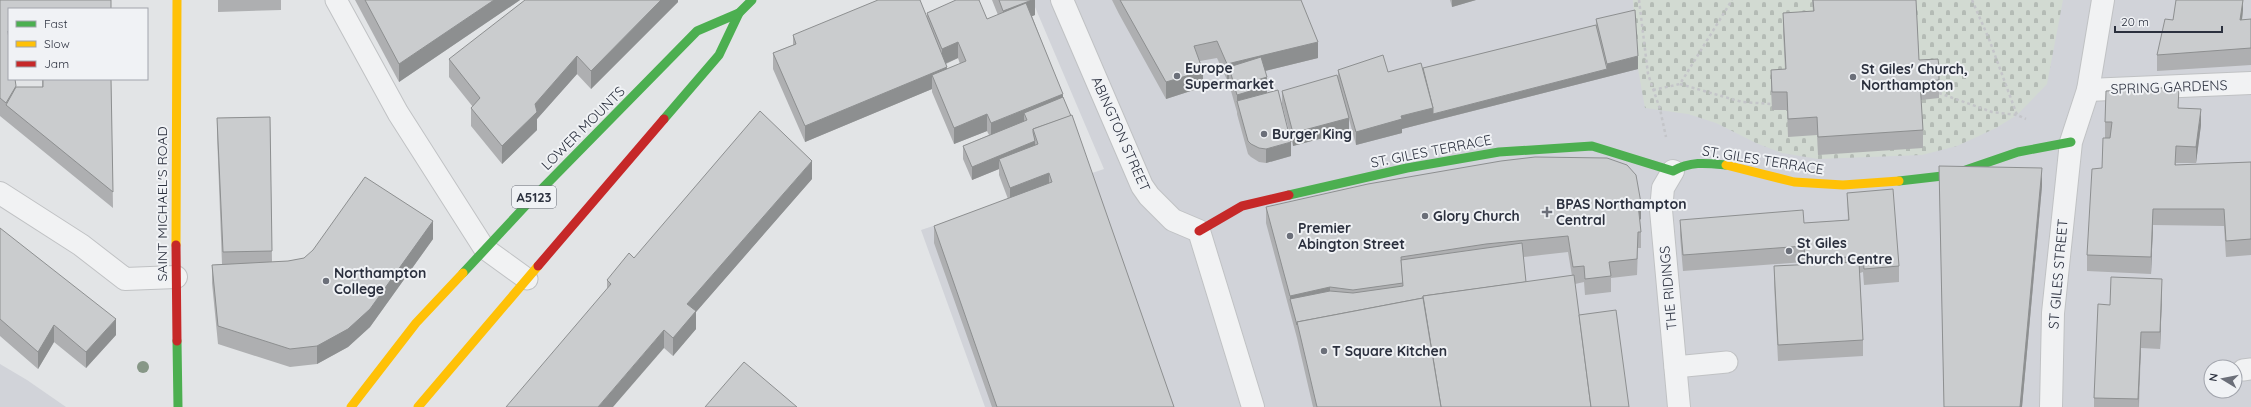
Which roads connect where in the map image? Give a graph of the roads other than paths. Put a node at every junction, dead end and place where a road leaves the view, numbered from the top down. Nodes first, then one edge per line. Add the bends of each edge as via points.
1 (177, 0) edge
2 (336, 0) edge
3 (752, 0) edge
4 (1062, 0) edge
5 (2104, 0) edge
6 (739, 13) junction
7 (2251, 83) edge
8 (2088, 90) junction
9 (2072, 142) junction
10 (1673, 171) junction
11 (0, 193) edge
12 (1199, 231) junction
13 (484, 248) junction
14 (176, 277) junction
15 (527, 279) junction
16 (1727, 362) dead end
17 (1675, 367) junction
18 (178, 407) edge
19 (351, 407) edge
20 (418, 407) edge
21 (1253, 407) edge
22 (1679, 407) edge
23 (2051, 407) edge

1 - 14 street, SAINT MICHAEL'S ROAD
2 - 13 lane via 398,113
3 - 6 street, LOWER MOUNTS / A5123
4 - 12 street, ABINGTON STREET via 1142,186 1173,220
5 - 8 street, ST GILES STREET
6 - 13 street, LOWER MOUNTS / A5123 via 697,31
6 - 15 street, LOWER MOUNTS via 719,55
7 - 8 street, SPRING GARDENS
8 - 9 street, ST GILES STREET
9 - 10 street, ST. GILES TERRACE via 2018,152 1951,175 1877,184 1794,182 1726,165 1699,162 1684,164
9 - 23 street, ST GILES STREET via 2053,313
10 - 12 street, ST. GILES TERRACE via 1592,146 1498,152 1407,168 1242,206
10 - 17 street, THE RIDINGS via 1663,188 1661,210
11 - 14 street via 81,245 125,279
12 - 21 street
13 - 15 lane
13 - 19 street, LOWER MOUNTS / A5123 via 416,323
14 - 18 street, SAINT MICHAEL'S ROAD
15 - 20 street, LOWER MOUNTS
16 - 17 lane
17 - 22 street, THE RIDINGS

